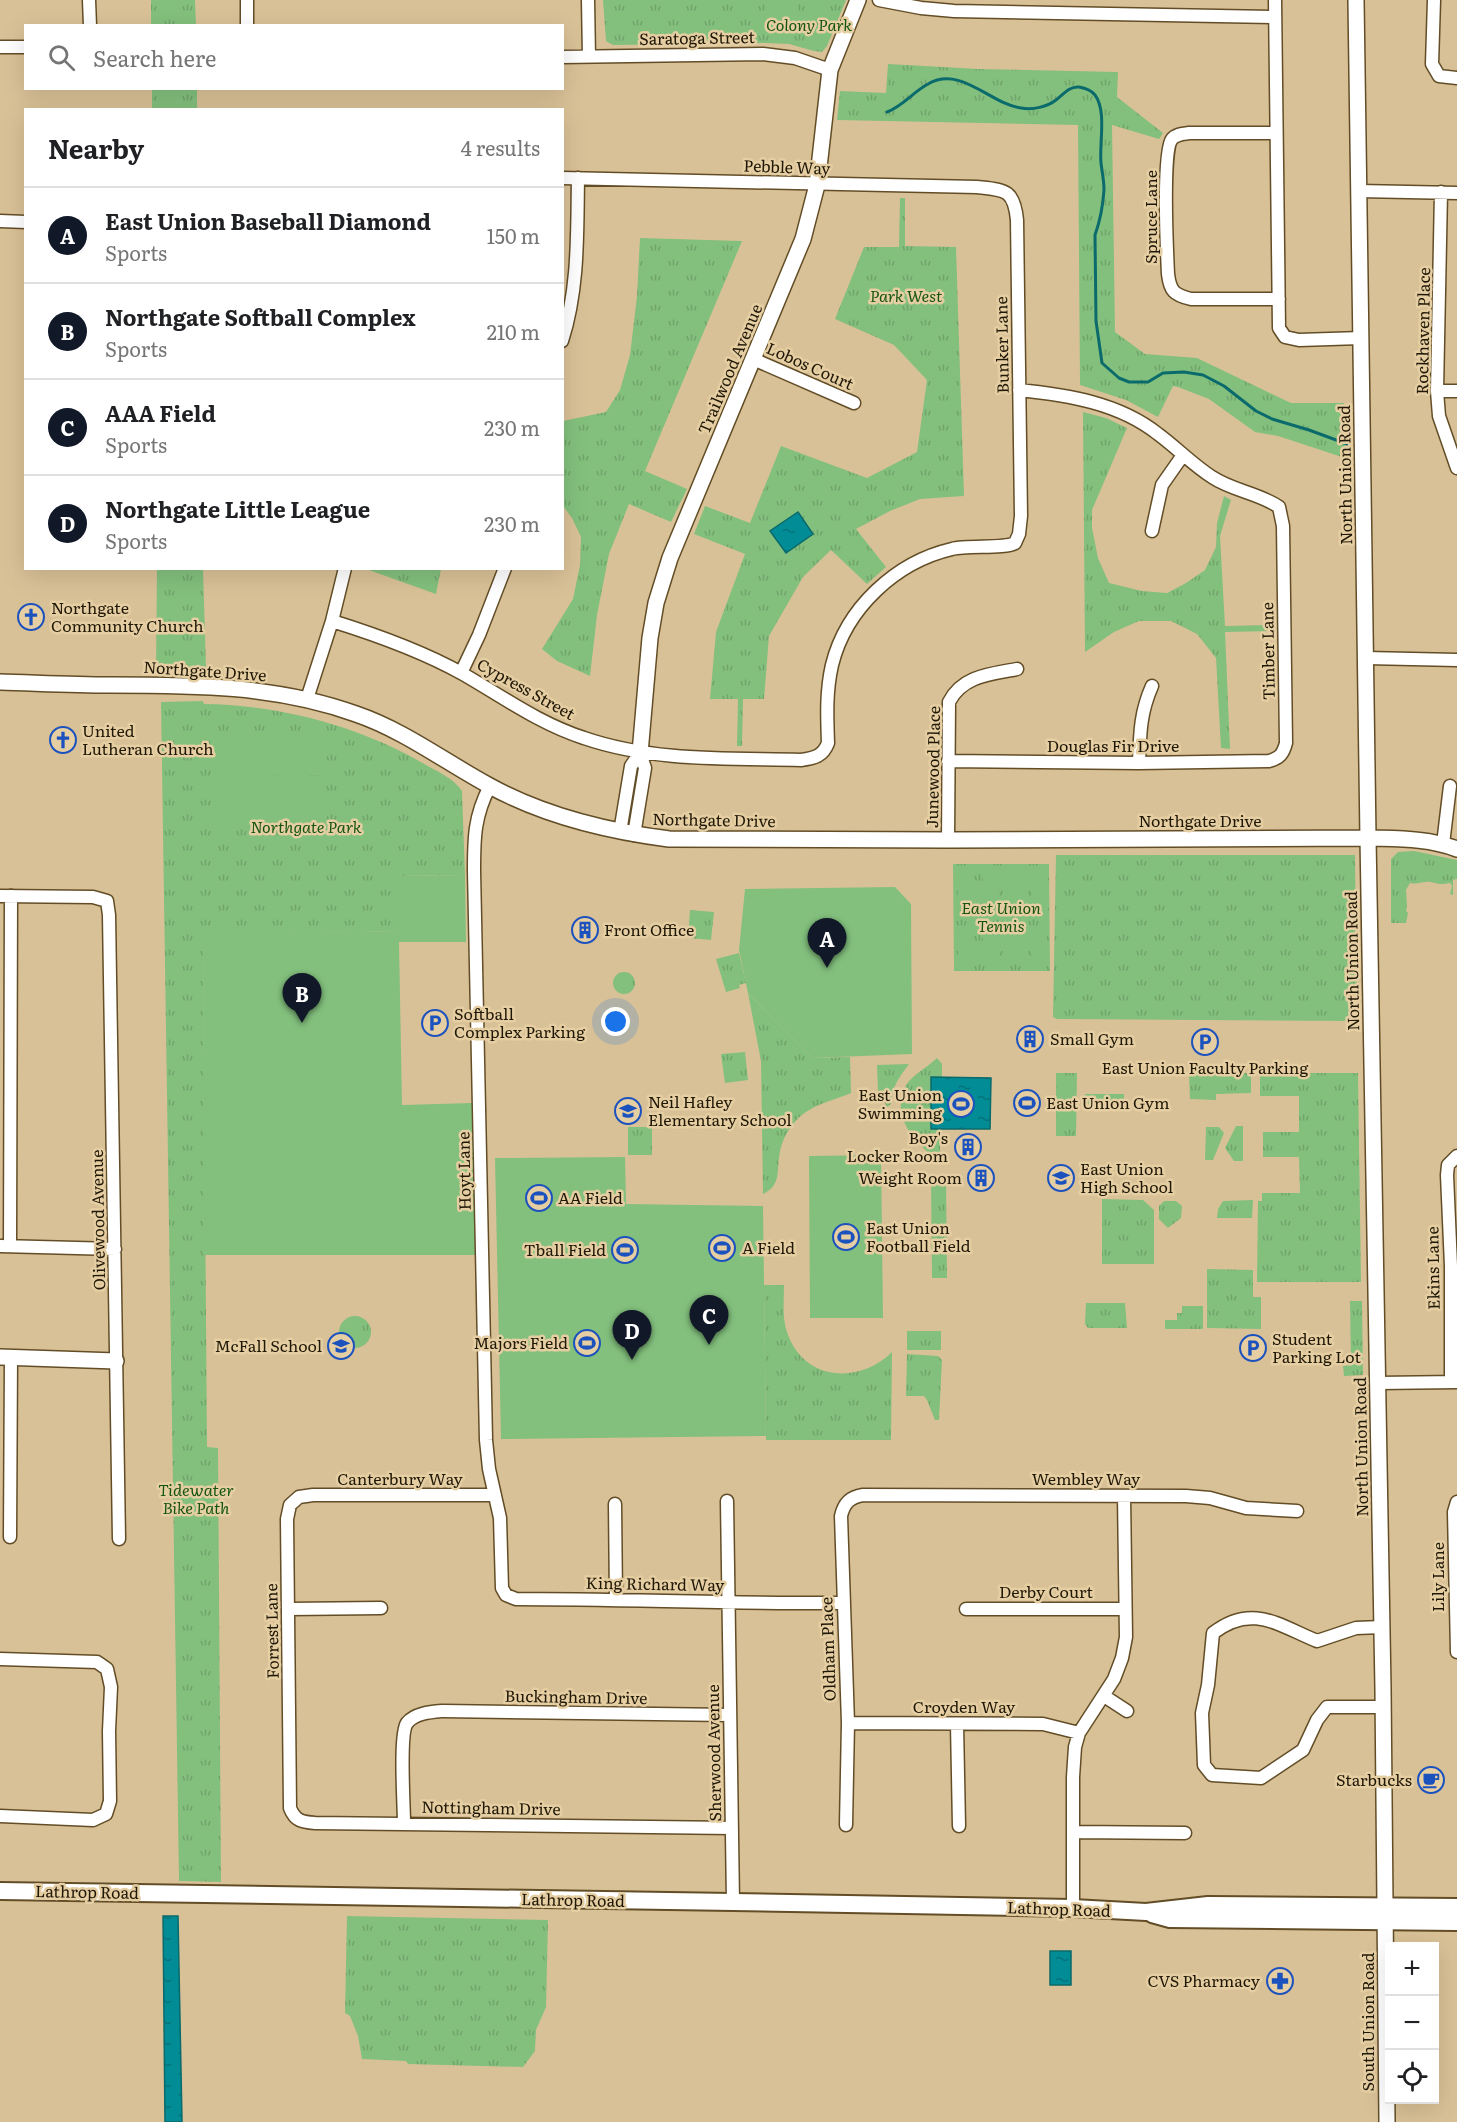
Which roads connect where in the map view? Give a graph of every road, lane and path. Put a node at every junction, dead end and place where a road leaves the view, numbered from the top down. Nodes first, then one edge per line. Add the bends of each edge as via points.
1 (90, 0) edge
2 (247, 0) edge
3 (588, 0) edge
4 (858, 0) edge
5 (879, 0) edge
6 (1275, 0) edge
7 (1356, 0) edge
8 (1434, 1) edge
9 (989, 5) edge
10 (1275, 17) junction
11 (90, 24) edge
12 (247, 24) edge
13 (0, 47) edge
14 (24, 47) edge
15 (564, 57) edge
16 (589, 57) junction
17 (830, 70) junction
18 (1457, 78) edge
19 (1275, 133) junction
20 (564, 178) edge
21 (578, 178) junction
22 (817, 185) junction
23 (1359, 191) junction
24 (1441, 192) junction
25 (1457, 193) edge
26 (1009, 194) joint
27 (0, 221) edge
28 (24, 222) edge
29 (1279, 299) junction
30 (564, 334) edge
31 (1361, 338) junction
32 (753, 359) junction
33 (1019, 390) junction
34 (1437, 391) junction
35 (1457, 391) edge
36 (854, 403) dead end
37 (1183, 455) junction
38 (1457, 468) edge
39 (1152, 531) dead end
40 (345, 570) edge
41 (504, 570) edge
42 (332, 621) junction
43 (1366, 658) junction
44 (1457, 660) edge
45 (1017, 669) dead end
46 (461, 673) junction
47 (0, 682) edge
48 (1152, 686) dead end
49 (308, 699) junction
50 (827, 723) joint
51 (640, 753) junction
52 (1278, 759) joint
53 (948, 761) junction
54 (1139, 763) junction
55 (490, 786) junction
56 (1450, 786) dead end
57 (627, 833) junction
58 (1368, 838) junction
59 (948, 840) junction
60 (1450, 846) edge
61 (5, 896) edge
62 (1457, 1156) edge
63 (5, 1246) edge
64 (115, 1249) junction
65 (1454, 1266) edge
66 (6, 1357) edge
67 (116, 1361) junction
68 (1454, 1382) edge
69 (1378, 1383) junction
70 (495, 1495) junction
71 (874, 1495) joint
72 (305, 1496) joint
73 (1124, 1496) junction
74 (727, 1501) dead end
75 (1457, 1502) edge
76 (615, 1504) dead end
77 (1298, 1511) dead end
78 (10, 1537) dead end
79 (118, 1539) dead end
80 (500, 1557) joint
81 (616, 1599) junction
82 (729, 1603) junction
83 (843, 1604) junction
84 (381, 1608) dead end
85 (289, 1609) junction
86 (966, 1609) dead end
87 (1125, 1609) junction
88 (1382, 1627) junction
89 (1457, 1652) edge
90 (0, 1659) edge
91 (1104, 1696) junction
92 (1383, 1707) junction
93 (1127, 1711) dead end
94 (729, 1715) junction
95 (848, 1722) junction
96 (957, 1724) junction
97 (1079, 1733) junction
98 (290, 1775) joint
99 (0, 1816) edge
100 (404, 1823) junction
101 (846, 1825) dead end
102 (959, 1826) dead end
103 (732, 1828) junction
104 (1074, 1832) junction
105 (1185, 1833) dead end
106 (0, 1891) edge
107 (733, 1902) junction
108 (1457, 1907) edge
109 (1073, 1908) junction
110 (1385, 1914) junction
111 (1457, 1922) edge
112 (1387, 2122) edge

1 - 11 street
2 - 12 street
3 - 16 street
4 - 17 street, Trailwood Avenue
5 - 9 street via 921,8
6 - 10 street
7 - 23 street, North Union Road
8 - 18 street via 1432,64 1439,76
9 - 10 street
10 - 19 street
13 - 14 street
15 - 16 street, Saratoga Street
16 - 17 street, Saratoga Street via 763,54 795,58
17 - 22 street, Trailwood Avenue
19 - 29 street
19 - 29 street, Spruce Lane via 1189,133 1171,140 1166,168 1168,274 1171,291 1177,296
20 - 21 street, Pebble Way
21 - 22 street, Pebble Way
21 - 30 street via 576,277
22 - 26 street, Pebble Way via 977,187
22 - 32 street, Trailwood Avenue via 803,239
23 - 24 street
23 - 31 street, North Union Road
24 - 25 street
24 - 34 street, Rockhaven Place
26 - 33 street, Bunker Lane via 1015,202 1017,220
27 - 28 street
29 - 31 street via 1279,328 1285,337
31 - 43 street, North Union Road
32 - 36 street, Lobos Court
32 - 51 street, Trailwood Avenue via 670,558 656,603
33 - 37 street via 1093,401 1131,416
33 - 50 street, Bunker Lane via 1019,534 1012,545 976,545 930,555 895,574 868,599 842,638 833,663
34 - 35 street
34 - 38 street, Rockhaven Place via 1439,416
37 - 39 street via 1162,486
37 - 52 street, Timber Lane via 1227,486 1269,500 1281,513 1286,743
40 - 42 street
41 - 46 street
42 - 46 street, Cypress Street via 382,636
42 - 49 street
43 - 44 street
43 - 58 street, North Union Road
45 - 53 street, Junewood Place via 965,682 953,693 949,702
46 - 51 street, Cypress Street via 554,727
47 - 49 street, Northgate Drive via 206,686
48 - 54 street via 1141,718
49 - 55 street, Northgate Drive via 357,714 398,733
50 - 51 street, Cypress Street via 828,742 816,758
51 - 57 street, Trailwood Avenue via 645,768
52 - 54 street, Douglas Fir Drive
53 - 54 street, Douglas Fir Drive
53 - 59 street, Junewood Place
55 - 57 street, Northgate Drive via 543,810
55 - 70 street, Hoyt Lane via 474,831 474,871 486,1440
56 - 60 street
57 - 59 street, Northgate Drive via 669,839
58 - 59 street, Northgate Drive
58 - 60 street, Northgate Drive via 1411,839
58 - 69 street, North Union Road
61 - 63 street
61 - 64 street, Olivewood Avenue via 93,897 107,901
62 - 65 street, Ekins Lane via 1448,1165 1447,1175
63 - 64 street
64 - 67 street, Olivewood Avenue
65 - 68 street, Ekins Lane
66 - 67 street
66 - 78 street
67 - 79 street, Olivewood Avenue
68 - 69 street
69 - 88 street, North Union Road
70 - 72 street, Canterbury Way
70 - 80 street, Hoyt Lane via 500,1518
71 - 73 street, Wembley Way
71 - 83 street, Oldham Place via 853,1497 843,1507
72 - 85 street, Forrest Lane via 294,1500 288,1510
73 - 77 street, Wembley Way via 1210,1498 1246,1508
73 - 87 street
74 - 82 street, Sherwood Avenue
75 - 89 street, Lily Lane
76 - 81 street
80 - 81 street, King Richard Way via 502,1588 510,1598
81 - 82 street, King Richard Way
82 - 83 street, King Richard Way
82 - 94 street, Sherwood Avenue
83 - 95 street, Oldham Place
84 - 85 street
85 - 98 street, Forrest Lane
86 - 87 street, Derby Court
87 - 91 street via 1122,1658
88 - 92 street, North Union Road
88 - 92 street via 1356,1628 1317,1641 1258,1617 1247,1617 1226,1623 1213,1633 1202,1713 1204,1765 1212,1775 1261,1778 1303,1750 1328,1707
90 - 99 street via 91,1661 107,1669 110,1681 110,1801 106,1814 93,1820
91 - 93 street
91 - 97 street
92 - 110 street, North Union Road
94 - 100 street, Buckingham Drive via 443,1711 416,1716 407,1722 405,1731
94 - 103 street, Sherwood Avenue
95 - 96 street, Croyden Way
95 - 101 street, Oldham Place
96 - 97 street, Croyden Way via 1043,1724
96 - 102 street
97 - 104 street via 1073,1777
98 - 100 street, Nottingham Drive via 290,1808 301,1822
100 - 103 street, Nottingham Drive
103 - 107 street, Sherwood Avenue
104 - 105 street
104 - 109 street
106 - 107 main road, Lathrop Road
107 - 109 main road, Lathrop Road
108 - 110 main road, Lathrop Road
109 - 110 main road, Lathrop Road via 1146,1912 1209,1905
110 - 111 main road, Lathrop Road
110 - 112 street, South Union Road

